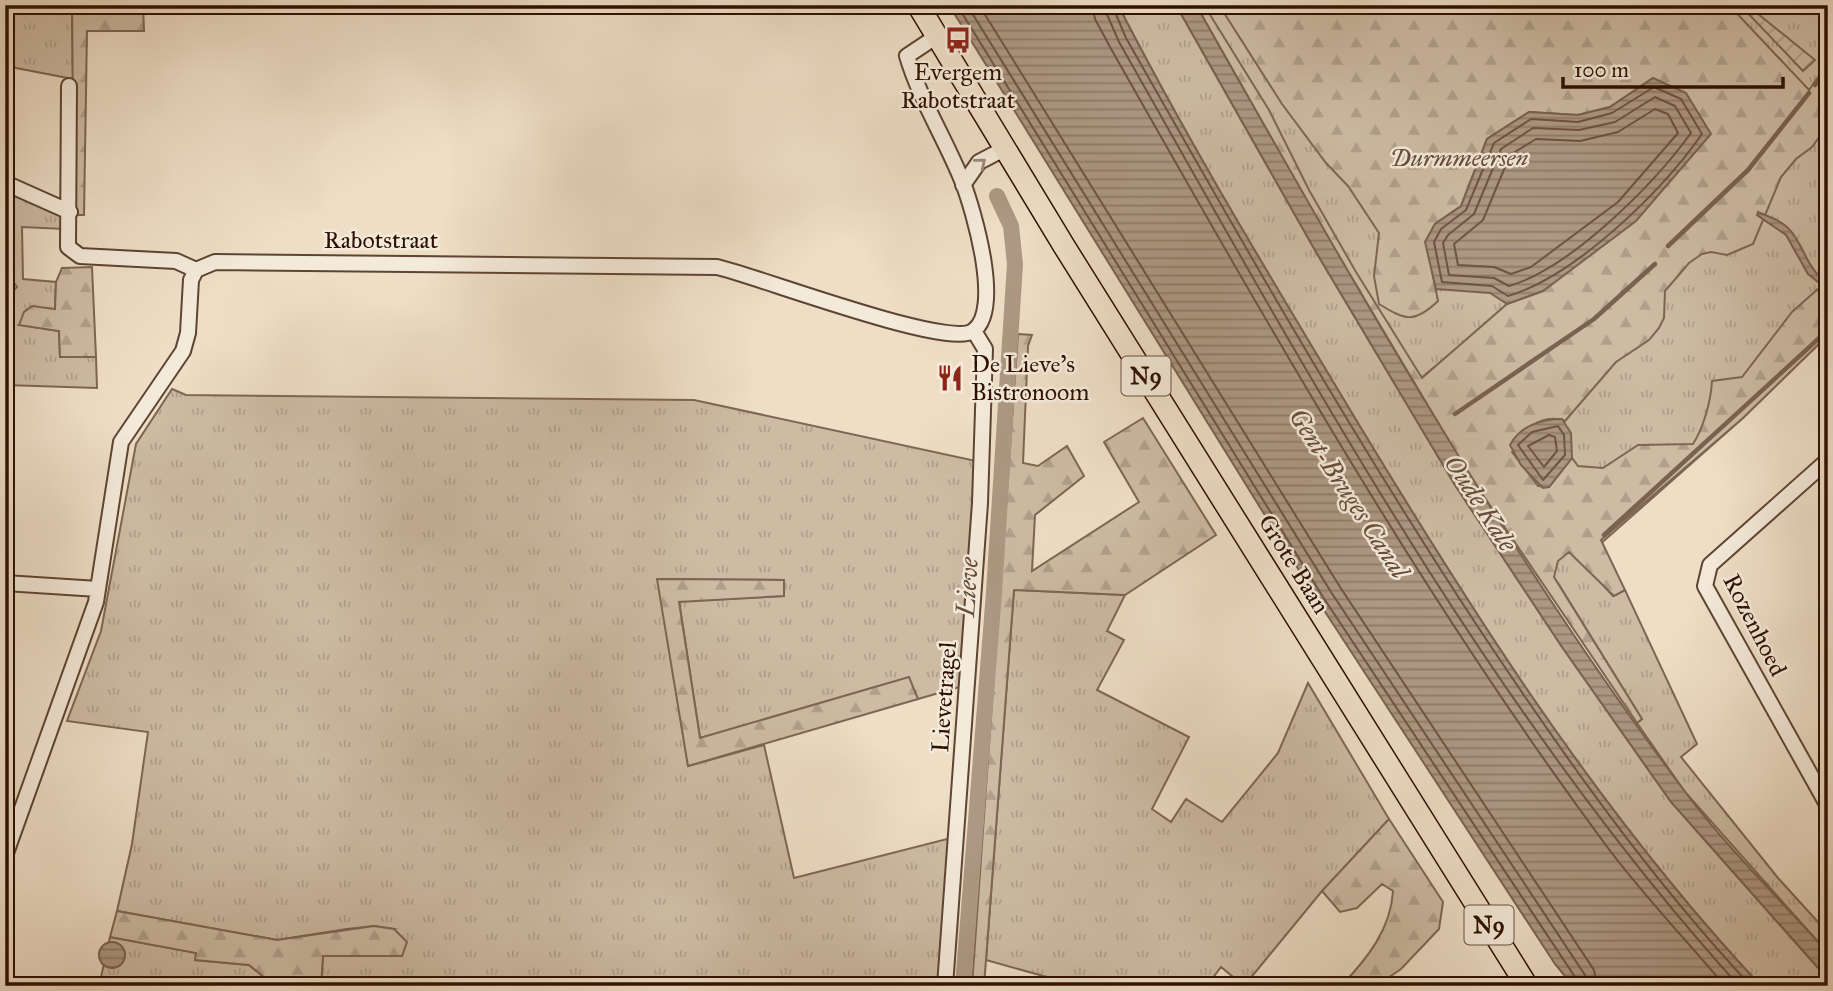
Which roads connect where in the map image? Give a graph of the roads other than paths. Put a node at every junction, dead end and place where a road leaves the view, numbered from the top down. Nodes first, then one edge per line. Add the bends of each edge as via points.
1 (918, 5) edge
2 (937, 36) junction
3 (69, 86) dead end
4 (1004, 149) junction
5 (5, 183) edge
6 (963, 185) junction
7 (70, 212) junction
8 (196, 270) junction
9 (974, 331) junction
10 (1828, 460) edge
11 (5, 583) edge
12 (99, 589) junction
13 (1828, 806) edge
14 (5, 856) edge
15 (945, 986) edge
16 (1527, 986) edge

1 - 2 main road, N9
2 - 4 main road, N9
2 - 6 street via 907,56
3 - 7 street
6 -> 4 street via 979,162
4 - 16 main road, Grote Baan / N9
5 - 7 street
6 - 9 street via 985,272 984,314
7 - 8 street via 68,247 80,256 176,261
8 - 9 street, Rabotstraat via 215,261 717,267 946,335
8 - 12 street via 183,351 121,442
9 - 15 street, Lievetragel via 985,349 981,503
10 - 13 street, Rozenhoed via 1710,565 1705,586
11 - 12 street
12 - 14 street

